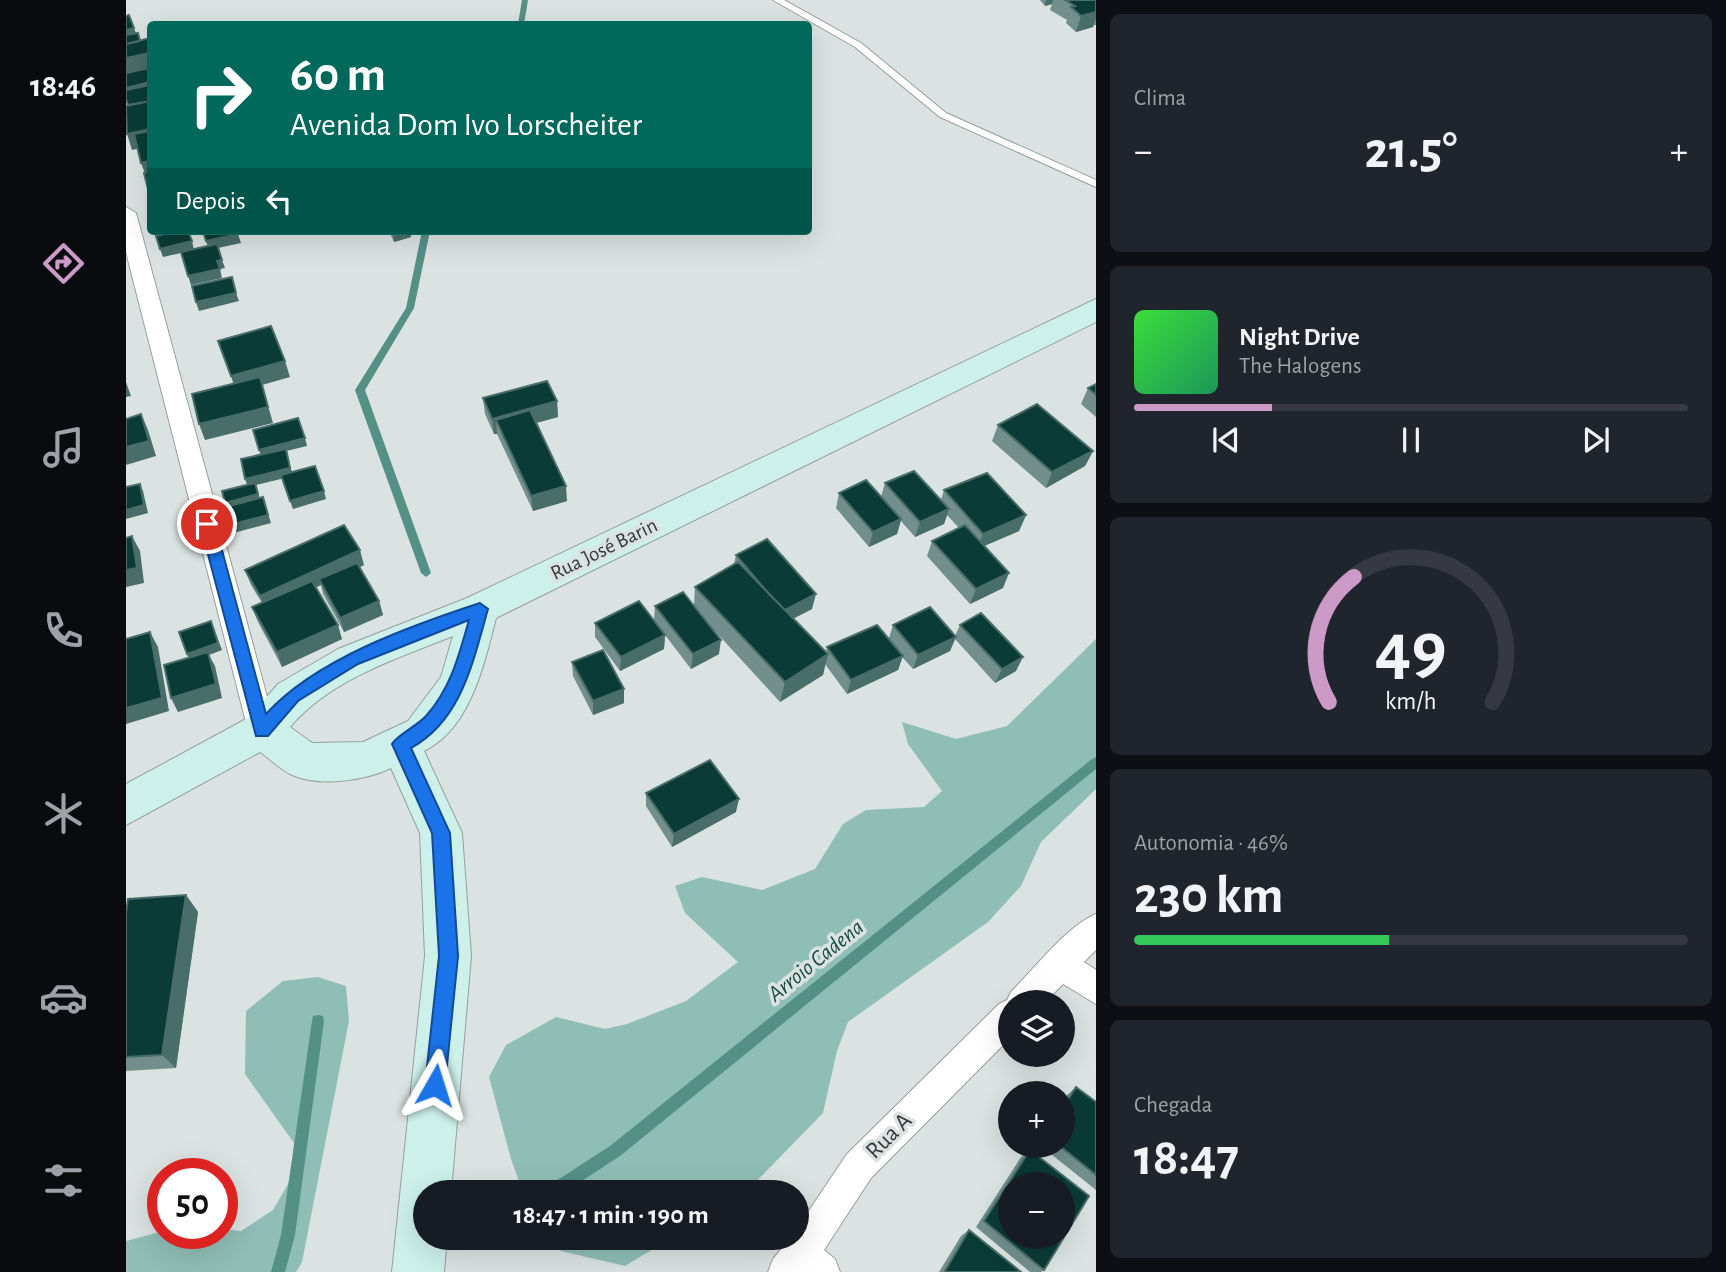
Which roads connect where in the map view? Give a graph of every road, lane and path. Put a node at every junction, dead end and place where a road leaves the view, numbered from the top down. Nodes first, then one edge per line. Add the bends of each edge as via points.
1 (777, 0) edge
2 (1096, 184) edge
3 (126, 213) edge
4 (1096, 309) edge
5 (480, 609) junction
6 (262, 730) junction
7 (401, 744) junction
8 (126, 806) edge
9 (1096, 929) edge
10 (1060, 964) junction
11 (1096, 988) edge
12 (1035, 990) edge
13 (998, 1027) edge
14 (803, 1266) edge
15 (418, 1272) edge

1 - 2 lane via 858,45 943,115
3 - 6 street
4 - 5 main road, Rua José Barin
5 - 6 main road, Rua José Barin via 352,660 292,696
5 - 7 main road via 459,682 422,733
6 - 7 main road via 304,761 367,760
6 - 8 main road, Rua José Barin
7 - 15 main road via 441,833 448,956
9 - 10 street
10 - 11 street
10 - 12 street
13 - 14 street, Rua A via 859,1166

